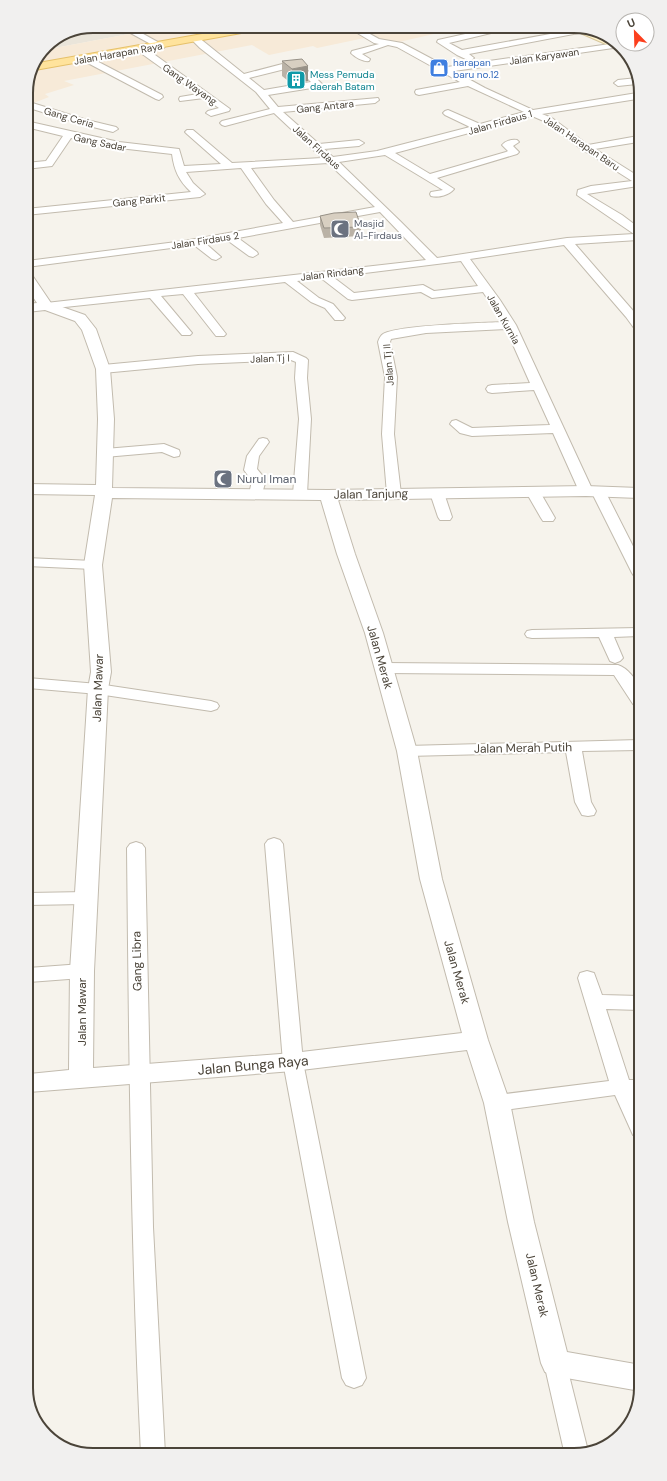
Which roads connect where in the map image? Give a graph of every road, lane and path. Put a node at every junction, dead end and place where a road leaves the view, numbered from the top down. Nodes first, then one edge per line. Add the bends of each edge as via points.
1 (136, 33) edge
2 (226, 33) edge
3 (362, 33) edge
4 (481, 33) edge
5 (555, 33) edge
6 (195, 39) junction
7 (386, 43) junction
8 (161, 46) junction
9 (612, 47) edge
10 (141, 49) junction
11 (460, 53) junction
12 (87, 59) junction
13 (366, 60) dead end
14 (290, 65) edge
15 (484, 65) junction
16 (39, 67) edge
17 (446, 70) junction
18 (307, 74) edge
19 (242, 77) junction
20 (127, 81) junction
21 (632, 81) edge
22 (113, 83) dead end
23 (468, 83) junction
24 (618, 83) dead end
25 (419, 92) dead end
26 (262, 93) junction
27 (205, 95) junction
28 (159, 96) dead end
29 (634, 96) edge
30 (183, 99) dead end
31 (375, 100) dead end
32 (33, 106) edge
33 (276, 110) junction
34 (535, 112) junction
35 (211, 113) dead end
36 (448, 113) dead end
37 (84, 122) junction
38 (225, 123) dead end
39 (33, 126) edge
40 (480, 128) junction
41 (113, 129) dead end
42 (58, 132) junction
43 (190, 132) dead end
44 (68, 135) junction
45 (634, 140) edge
46 (514, 142) dead end
47 (359, 143) dead end
48 (317, 148) junction
49 (586, 148) junction
50 (176, 151) joint
51 (387, 152) junction
52 (333, 161) junction
53 (33, 165) edge
54 (244, 165) junction
55 (230, 166) junction
56 (179, 169) junction
57 (430, 177) junction
58 (634, 179) edge
59 (634, 183) edge
60 (435, 194) dead end
61 (382, 209) junction
62 (33, 211) edge
63 (290, 224) junction
64 (634, 229) edge
65 (229, 236) junction
66 (567, 241) junction
67 (633, 241) edge
68 (196, 242) junction
69 (253, 254) dead end
70 (216, 257) dead end
71 (463, 257) junction
72 (434, 262) junction
73 (33, 263) edge
74 (323, 274) junction
75 (287, 278) junction
76 (33, 287) edge
77 (486, 288) junction
78 (186, 290) junction
79 (153, 294) junction
80 (46, 306) junction
81 (33, 307) edge
82 (634, 315) edge
83 (339, 318) dead end
84 (510, 325) junction
85 (186, 333) dead end
86 (220, 334) dead end
87 (103, 369) junction
88 (538, 386) junction
89 (492, 389) dead end
90 (456, 424) dead end
91 (557, 429) junction
92 (263, 442) dead end
93 (105, 453) junction
94 (174, 453) dead end
95 (33, 489) edge
96 (104, 492) junction
97 (534, 492) junction
98 (593, 492) junction
99 (437, 493) junction
100 (634, 493) edge
101 (256, 494) junction
102 (300, 494) junction
103 (394, 494) junction
104 (328, 495) junction
105 (445, 516) dead end
106 (548, 518) dead end
107 (33, 562) edge
108 (634, 564) edge
109 (93, 565) junction
110 (634, 632) edge
111 (605, 633) junction
112 (532, 634) dead end
113 (615, 658) dead end
114 (384, 668) junction
115 (33, 683) edge
116 (98, 689) junction
117 (634, 693) edge
118 (211, 706) dead end
119 (634, 745) edge
120 (573, 747) junction
121 (407, 751) junction
122 (588, 811) dead end
123 (274, 844) dead end
124 (136, 848) dead end
125 (86, 898) junction
126 (33, 899) edge
127 (82, 971) junction
128 (33, 975) edge
129 (587, 978) dead end
130 (596, 1002) junction
131 (634, 1003) edge
132 (476, 1040) junction
133 (293, 1062) junction
134 (139, 1074) junction
135 (82, 1077) junction
136 (33, 1082) edge
137 (631, 1088) edge
138 (634, 1102) edge
139 (497, 1103) junction
140 (555, 1363) junction
141 (634, 1377) edge
142 (354, 1378) dead end
143 (153, 1448) edge
144 (575, 1448) edge

1 - 8 street
2 - 6 main road, Jalan Harapan Raya
3 - 7 street, Jalan Harapan Baru
4 - 11 street via 441,42
5 - 11 street
6 - 8 main road, Jalan Harapan Raya
6 - 19 street, Jalan Firdaus
7 - 13 street via 355,53
7 - 17 street, Jalan Harapan Baru via 399,45
8 - 10 main road, Jalan Harapan Raya
9 - 15 street, Jalan Karyawan
10 - 12 main road, Jalan Harapan Raya
10 - 27 street, Gang Wayang
11 - 15 street
12 - 16 main road, Jalan Harapan Raya
12 - 20 street
14 - 19 street
15 - 17 street, Jalan Karyawan
17 - 23 street, Jalan Harapan Baru
18 - 26 street via 318,84
19 - 26 street, Jalan Firdaus
20 - 22 street
20 - 28 street
21 - 24 street
23 - 25 street
23 - 34 street, Jalan Harapan Baru
26 - 33 street, Jalan Firdaus
27 - 30 street
27 - 35 street, Gang Wayang via 226,109
29 - 34 street, Jalan Firdaus 1
31 - 33 street, Gang Antara
32 - 37 street, Gang Ceria
33 - 38 street, Gang Antara
33 - 48 street, Jalan Firdaus
34 - 40 street, Jalan Firdaus 1
34 - 49 street, Jalan Harapan Baru
36 - 40 street
37 - 41 street, Gang Ceria
37 - 42 street
39 - 42 street, Gang Sadar
40 - 51 street, Jalan Firdaus 1
42 - 44 street, Gang Sadar
43 - 55 street
44 - 50 street, Gang Sadar via 135,149
44 - 53 street via 49,164
45 - 49 street
46 - 57 street, Jalan Firdaus 1 via 507,145 514,152
47 - 48 street
48 - 52 street, Jalan Firdaus
49 - 58 street, Jalan Harapan Baru
50 - 56 street, Gang Parkit
51 - 52 street, Jalan Firdaus 1
51 - 57 street
52 - 54 street, Jalan Firdaus 1
52 - 61 street, Jalan Firdaus
54 - 55 street, Jalan Firdaus 1
54 - 63 street via 270,202
55 - 56 street, Jalan Firdaus 1
56 - 62 street, Gang Parkit via 186,183 200,194
57 - 60 street via 449,189
59 - 64 street via 582,192 582,195
61 - 63 street, Jalan Firdaus 2
61 - 72 street, Jalan Firdaus
63 - 65 street, Jalan Firdaus 2
65 - 68 street, Jalan Firdaus 2
65 - 69 street
66 - 67 street, Jalan Rindang
66 - 71 street, Jalan Rindang
66 - 82 street
68 - 70 street
68 - 73 street, Jalan Firdaus 2
71 - 72 street, Jalan Rindang
71 - 77 street, Jalan Kurnia
72 - 74 street, Jalan Rindang
74 - 75 street, Jalan Rindang
74 - 77 street via 352,297 423,288 432,295
75 - 78 street, Jalan Rindang
75 - 83 street via 315,300 328,306
76 - 80 street
77 - 84 street, Jalan Kurnia
78 - 79 street, Jalan Rindang
78 - 86 street
79 - 80 street, Jalan Rindang
79 - 85 street
80 - 81 street, Jalan Rindang
80 - 87 street, Jalan Mawar via 80,318 90,329
84 - 88 street, Jalan Kurnia
84 - 103 street, Jalan Tj II via 426,330 386,337 384,342 391,377 388,434
87 - 93 street, Jalan Mawar
87 - 102 street, Jalan Tj I via 198,360 293,356 302,360 305,419
88 - 89 street
88 - 91 street, Jalan Kurnia
90 - 91 street via 472,432
91 - 98 street, Jalan Kurnia
92 - 101 street via 253,456 250,470 259,480
93 - 94 street via 164,448
93 - 96 street, Jalan Mawar
95 - 96 street, Jalan Tanjung
96 - 101 street, Jalan Tanjung
96 - 109 street, Jalan Mawar
97 - 98 street, Jalan Tanjung
97 - 99 street, Jalan Tanjung
97 - 106 street
98 - 100 street, Jalan Tanjung
98 - 108 street, Jalan Kurnia
99 - 103 street, Jalan Tanjung
99 - 105 street
101 - 102 street, Jalan Tanjung
102 - 104 street, Jalan Tanjung
103 - 104 street, Jalan Tanjung
104 - 114 street, Jalan Merak
107 - 109 street
109 - 116 street, Jalan Mawar via 101,672
110 - 111 street
111 - 112 street
111 - 113 street
114 - 117 street via 618,670
114 - 121 street, Jalan Merak
115 - 116 street
116 - 118 street
116 - 125 street, Jalan Mawar
119 - 120 street, Jalan Merah Putih
120 - 121 street, Jalan Merah Putih
120 - 122 street via 583,802
121 - 132 street, Jalan Merak via 431,879
123 - 133 street
124 - 134 street, Gang Libra
125 - 126 street
125 - 127 street, Jalan Mawar
127 - 128 street
127 - 135 street, Jalan Mawar
129 - 130 street
130 - 131 street
130 - 137 street
132 - 133 street, Jalan Bunga Raya
132 - 139 street, Jalan Merak
133 - 134 street, Jalan Bunga Raya
133 - 142 street
134 - 135 street, Jalan Bunga Raya
134 - 143 street, Gang Libra via 146,1345
135 - 136 street, Jalan Bunga Raya
137 - 138 street
137 - 139 street
139 - 140 street, Jalan Merak via 521,1222
140 - 141 street
140 - 144 street, Jalan Merak

